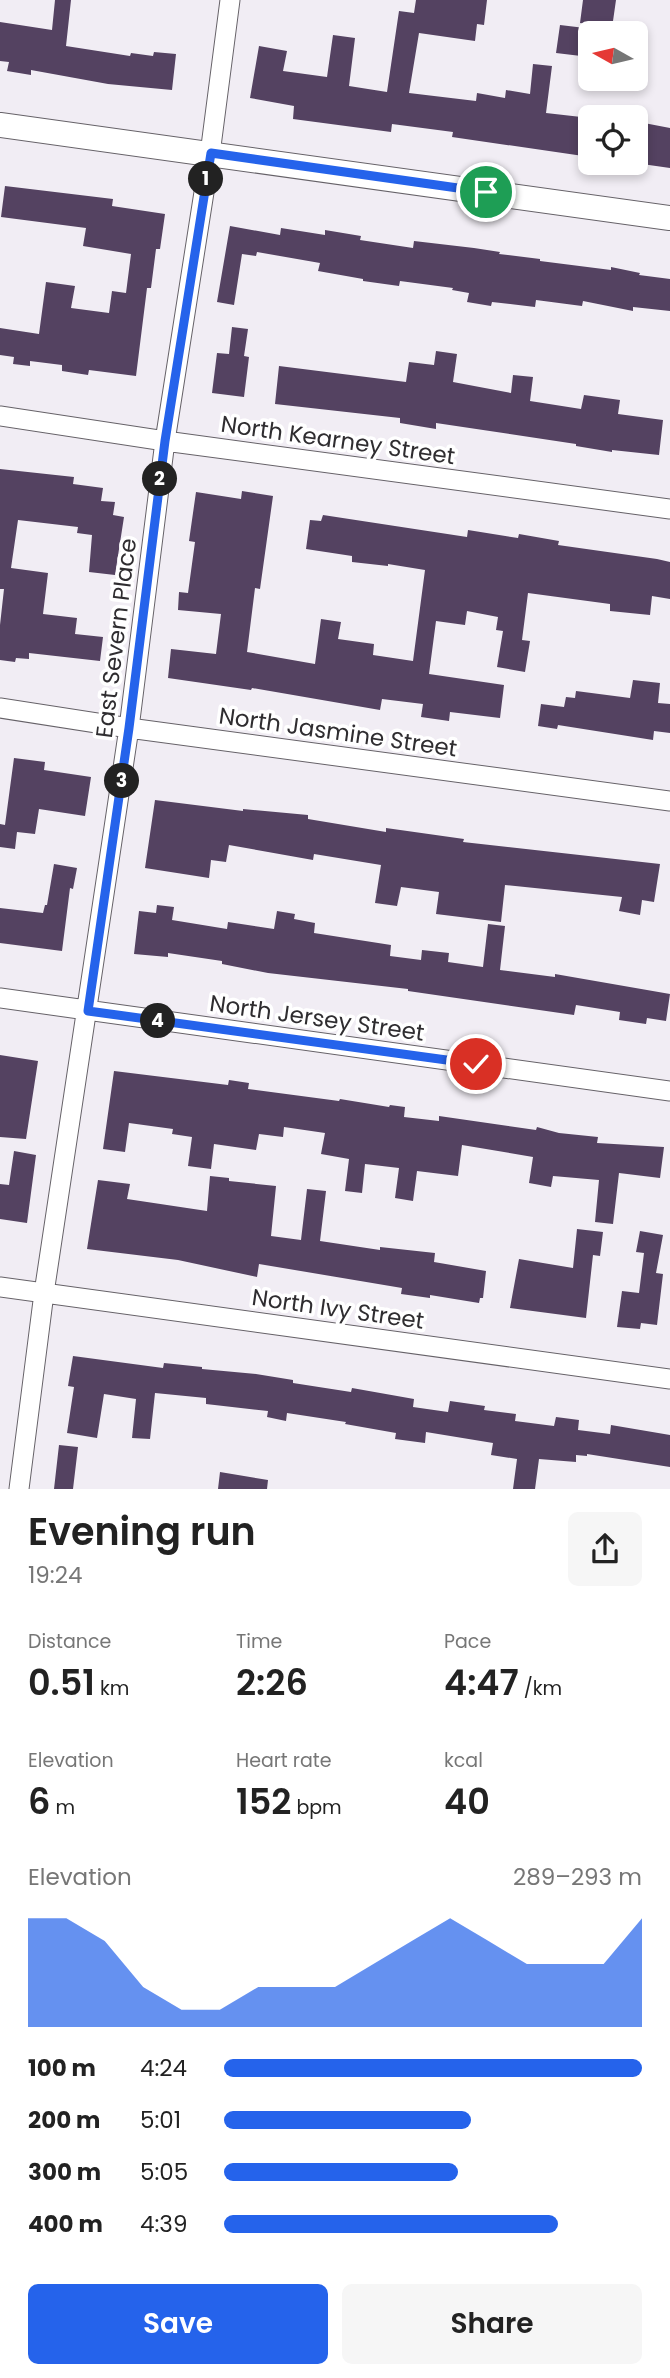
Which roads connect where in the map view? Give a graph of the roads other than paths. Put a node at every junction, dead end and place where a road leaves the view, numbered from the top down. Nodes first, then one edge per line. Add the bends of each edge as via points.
1 (230, 0) edge
2 (0, 125) edge
3 (211, 153) junction
4 (670, 218) edge
5 (0, 416) edge
6 (165, 441) junction
7 (670, 509) edge
8 (0, 708) edge
9 (129, 728) junction
10 (670, 801) edge
11 (0, 998) edge
12 (88, 1011) junction
13 (670, 1091) edge
14 (0, 1287) edge
15 (44, 1293) junction
16 (670, 1379) edge
17 (19, 1489) edge

1 - 3 street, East Severn Place
2 - 3 street
3 - 4 street
3 - 6 street, East Severn Place
5 - 6 street, North Kearney Street
6 - 7 street, North Kearney Street
6 - 9 street, East Severn Place
8 - 9 street, North Jasmine Street
9 - 10 street, North Jasmine Street
9 - 12 street, East Severn Place
11 - 12 street, North Jersey Street
12 - 13 street, North Jersey Street
12 - 15 street, East Severn Place
14 - 15 street, North Ivy Street
15 - 16 street, North Ivy Street
15 - 17 street, East Severn Place

